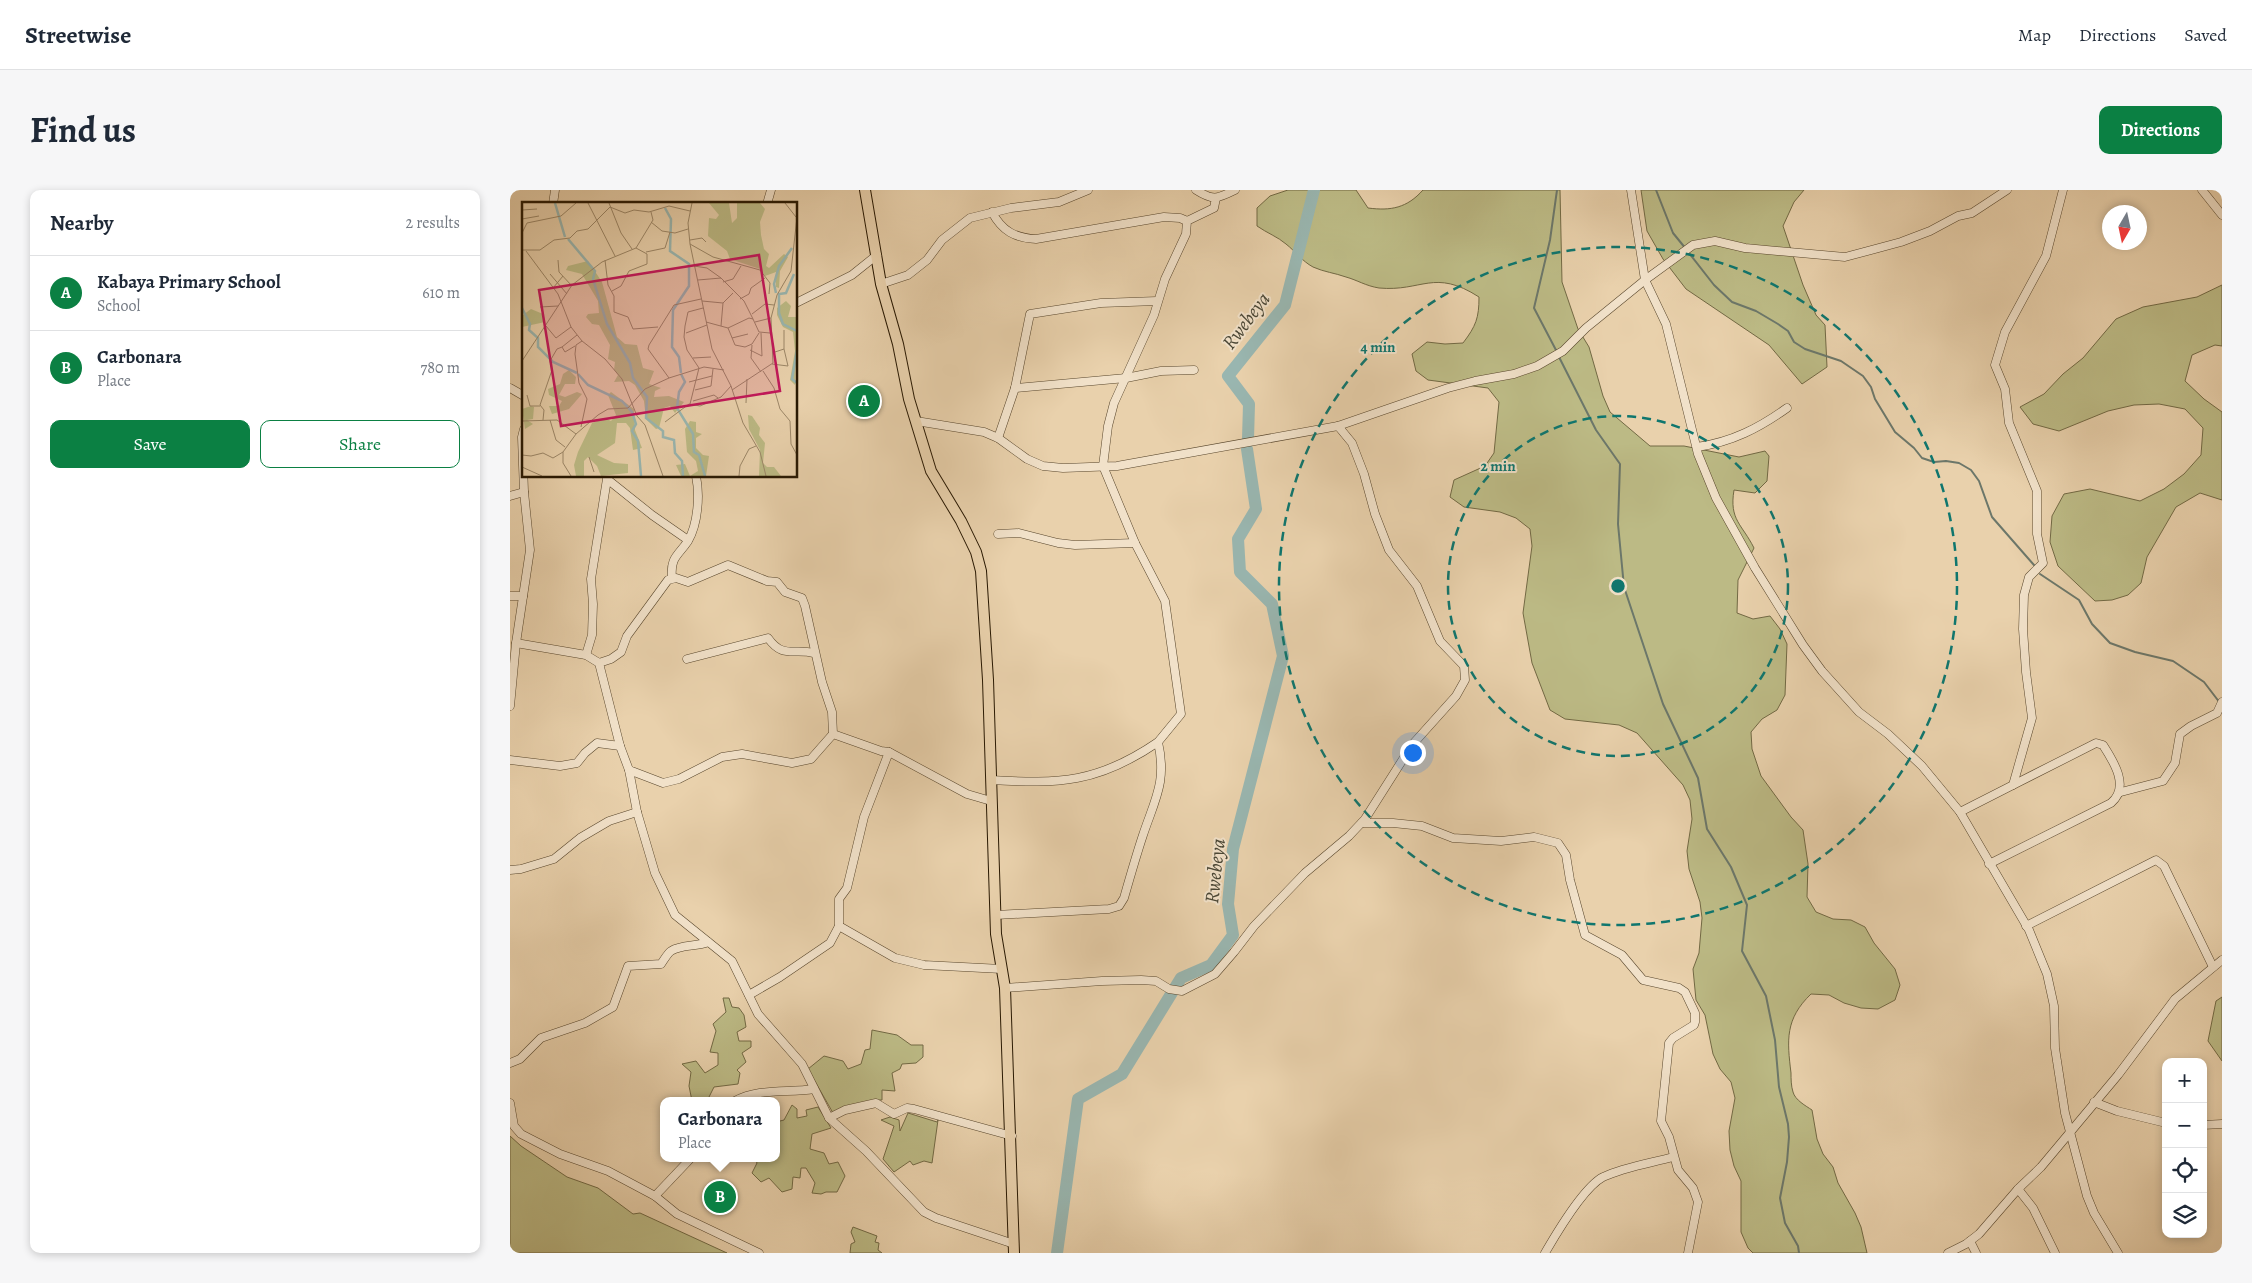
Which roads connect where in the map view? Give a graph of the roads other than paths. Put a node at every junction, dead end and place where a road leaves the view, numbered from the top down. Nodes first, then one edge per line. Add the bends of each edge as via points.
1 (865, 190) edge
2 (1088, 190) edge
3 (1196, 190) edge
4 (1235, 190) edge
5 (1631, 190) edge
6 (2007, 190) edge
7 (2062, 190) edge
8 (2202, 190) edge
9 (1216, 198) junction
10 (992, 212) junction
11 (2222, 215) edge
12 (1187, 221) junction
13 (877, 255) junction
14 (1645, 280) junction
15 (881, 284) junction
16 (1157, 301) junction
17 (798, 302) edge
18 (1194, 370) dead end
19 (1126, 378) junction
20 (510, 388) edge
21 (1015, 388) junction
22 (522, 395) edge
23 (1787, 408) dead end
24 (916, 421) junction
25 (1338, 426) junction
26 (998, 438) junction
27 (1697, 447) junction
28 (1103, 466) junction
29 (523, 478) edge
30 (696, 478) edge
31 (524, 492) junction
32 (510, 496) edge
33 (998, 534) dead end
34 (688, 540) junction
35 (1135, 543) junction
36 (672, 578) junction
37 (510, 596) edge
38 (523, 596) junction
39 (516, 643) junction
40 (814, 653) junction
41 (586, 655) junction
42 (687, 659) dead end
43 (599, 663) junction
44 (2222, 702) edge
45 (510, 706) edge
46 (833, 734) junction
47 (1158, 742) junction
48 (620, 746) junction
49 (888, 752) junction
50 (510, 760) edge
51 (630, 770) junction
52 (991, 780) junction
53 (2013, 785) junction
54 (2121, 792) junction
55 (991, 801) junction
56 (637, 812) junction
57 (1960, 812) junction
58 (1362, 823) junction
59 (1990, 864) junction
60 (510, 870) edge
61 (996, 915) junction
62 (840, 926) junction
63 (2026, 926) junction
64 (708, 942) junction
65 (2222, 960) edge
66 (2213, 967) junction
67 (1002, 969) junction
68 (1005, 988) junction
69 (748, 995) junction
70 (510, 1063) edge
71 (814, 1089) junction
72 (747, 1097) edge
73 (2094, 1102) junction
74 (510, 1103) edge
75 (829, 1118) junction
76 (2162, 1122) edge
77 (2222, 1124) edge
78 (2207, 1125) edge
79 (2070, 1131) junction
80 (1012, 1136) junction
81 (1673, 1157) junction
82 (687, 1162) edge
83 (2018, 1189) junction
84 (655, 1196) junction
85 (1970, 1242) junction
86 (1014, 1248) edge
87 (2116, 1252) edge
88 (759, 1253) edge
89 (1545, 1253) edge
90 (1688, 1253) edge
91 (1948, 1253) edge
92 (1976, 1253) edge
93 (2055, 1253) edge

1 - 13 main road
2 - 10 street via 1059,202
3 - 9 street via 1208,198
4 - 9 street
5 - 14 street
6 - 14 street via 1972,213 1958,216 1930,231 1845,257 1710,242 1693,245
7 - 53 street via 2046,256 2005,332 1995,365 2005,389 2009,423 2037,491 2037,534 2042,563 2029,577 2024,595 2025,663 2032,718
8 - 11 street
9 - 12 street via 1214,208
10 - 12 street via 1004,229 1014,236 1036,239 1164,217
10 - 15 street via 970,218 956,228 927,260 908,275
12 - 16 street via 1186,234
13 - 15 main road
13 - 17 street via 852,275
14 - 25 street via 1563,351 1537,366 1448,388
14 - 27 street via 1669,333
15 - 24 main road
16 - 19 street
16 - 21 street via 1101,303 1030,314
18 - 19 street via 1161,371
19 - 21 street
19 - 28 street via 1112,411
20 - 22 street
21 - 26 street
23 - 27 street via 1759,428 1713,445
24 - 26 street via 954,426
24 - 52 main road via 931,471 961,521 981,571
25 - 28 street
25 - 58 street via 1352,443 1389,550 1417,586 1440,641 1464,666 1465,680 1456,696 1412,745
26 - 28 street via 1022,456 1043,466
27 - 57 street via 1716,498 1803,645 1859,712 1922,766
28 - 35 street
29 - 31 street
30 - 34 street via 696,518
31 - 32 street
31 - 38 street via 530,550
33 - 35 street via 1019,534 1075,545
34 - 36 street via 674,558
34 - 41 street via 607,479 591,580 592,635
35 - 47 street via 1165,601 1172,662 1179,689 1181,714
36 - 40 street via 688,582 728,566 777,582 785,592 802,598
36 - 43 street via 640,616 621,652
37 - 38 street
38 - 39 street
39 - 41 street
39 - 45 street
40 - 42 street via 783,652 777,650 768,638
40 - 46 street via 832,712
41 - 43 street
43 - 48 street
44 - 54 street via 2217,713 2180,734 2175,763 2163,780
46 - 49 street
46 - 51 street via 812,759 792,763 742,754 722,757 679,779 663,783
47 - 52 street via 1132,759 1074,780 1040,783
47 - 61 street via 1162,763 1156,802 1119,906
48 - 50 street via 597,743 577,763 560,766
48 - 51 street
49 - 55 street via 967,794
49 - 62 street via 864,817 847,888 839,899
51 - 56 street
52 - 55 main road
53 - 54 street via 2100,743 2109,754 2120,780
53 - 57 street
54 - 59 street via 2111,803
55 - 61 main road
56 - 60 street via 609,821 554,859
56 - 64 street via 655,873 676,915
57 - 59 street
58 - 68 street via 1254,926 1215,974 1182,992 1156,981 1141,980
58 - 81 street via 1393,822 1422,826 1453,838 1501,841 1534,837 1558,843 1566,855 1585,935 1622,955 1643,980 1682,989 1695,1013 1694,1025 1673,1038 1668,1049 1661,1121 1669,1137
59 - 63 street
61 - 67 main road
62 - 67 street via 895,958 924,965
62 - 69 street via 830,943
63 - 66 street via 2156,860 2164,866
63 - 79 street via 2046,968 2054,1006 2055,1048
64 - 69 street via 732,961
64 - 70 street via 682,946 670,952 660,964 628,966 613,1007 585,1023 541,1038 520,1059
65 - 66 street
66 - 73 street via 2176,999
67 - 68 main road
68 - 80 main road
69 - 71 street via 758,1014 802,1064
71 - 72 street via 762,1092
71 - 75 street
73 - 76 street
73 - 79 street
74 - 84 street via 514,1126 521,1134 560,1154 608,1171
75 - 80 street via 845,1110 876,1103 894,1114 907,1108 914,1109
75 - 86 street via 866,1151 924,1212
77 - 78 street
79 - 83 street
79 - 87 street via 2087,1196
80 - 86 main road
81 - 89 street via 1615,1173 1594,1183
81 - 90 street via 1678,1170 1698,1196
82 - 84 street
83 - 85 street
83 - 93 street via 2033,1208
84 - 88 street via 677,1214
85 - 91 street
85 - 92 street

